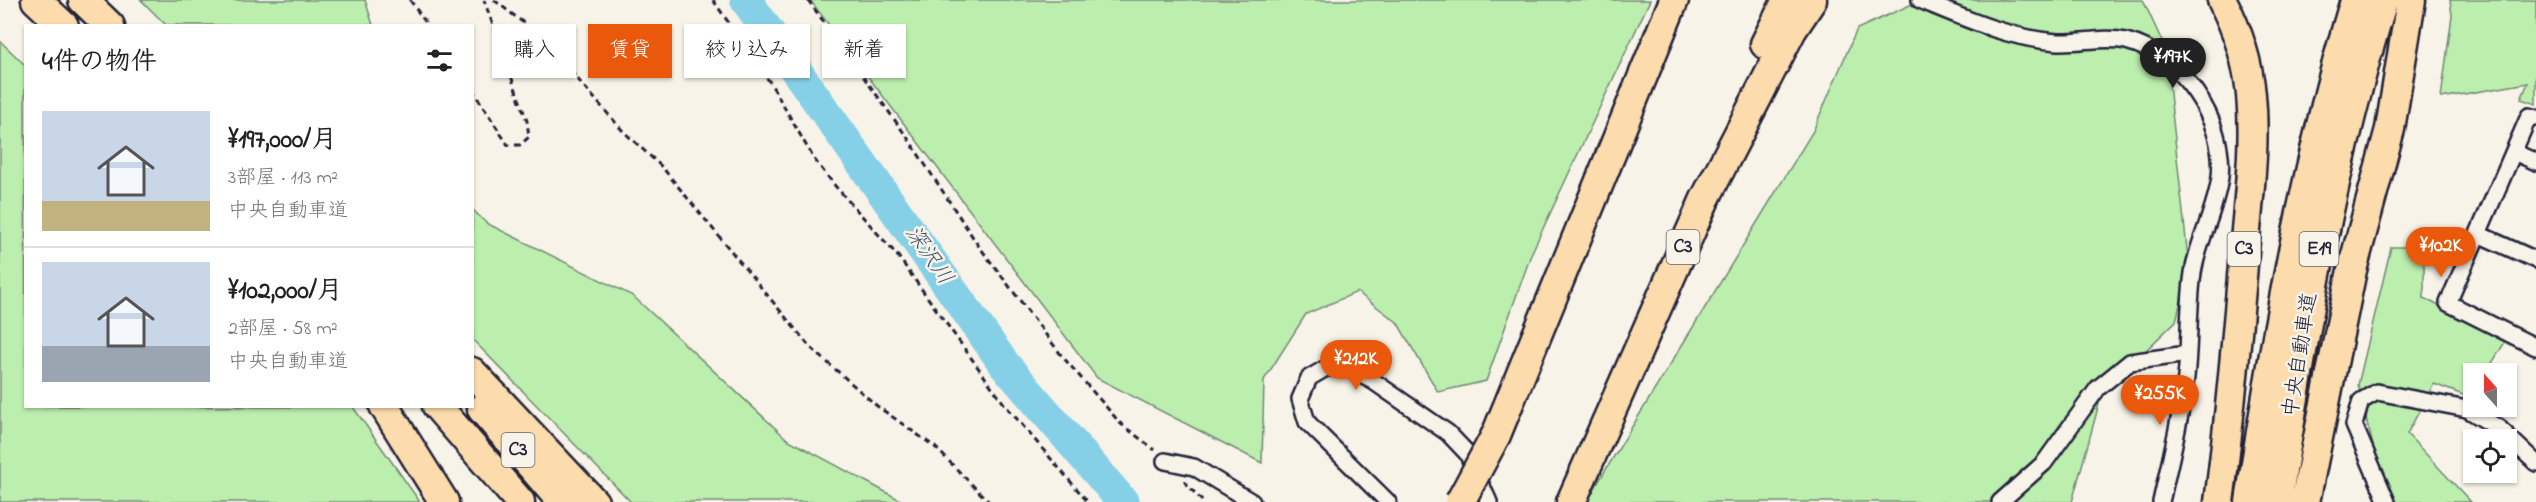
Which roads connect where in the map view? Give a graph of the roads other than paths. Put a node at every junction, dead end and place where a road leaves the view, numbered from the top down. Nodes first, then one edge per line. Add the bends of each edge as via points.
1 (20, 0) edge
2 (36, 0) edge
3 (83, 0) edge
4 (1674, 0) edge
5 (1787, 0) edge
6 (1812, 0) edge
7 (1920, 0) edge
8 (2222, 0) edge
9 (2355, 0) edge
10 (2383, 0) edge
11 (2411, 0) edge
12 (43, 24) edge
13 (62, 24) edge
14 (108, 24) edge
15 (2536, 118) edge
16 (2514, 152) junction
17 (2536, 162) edge
18 (2478, 234) junction
19 (2536, 260) edge
20 (2536, 347) edge
21 (2187, 354) junction
22 (1634, 358) junction
23 (474, 374) edge
24 (474, 400) edge
25 (385, 408) edge
26 (439, 408) edge
27 (1496, 435) junction
28 (1165, 461) road end
29 (2536, 463) edge
30 (444, 502) edge
31 (520, 502) edge
32 (562, 502) edge
33 (594, 502) edge
34 (1252, 502) edge
35 (1388, 502) edge
36 (1460, 502) edge
37 (1471, 502) edge
38 (1489, 502) edge
39 (1571, 502) edge
40 (2000, 502) edge
41 (2161, 502) edge
42 (2219, 502) edge
43 (2250, 502) edge
44 (2277, 502) edge
45 (2305, 502) edge
46 (2387, 502) edge

1 - 12 highway
2 - 13 highway
3 - 14 highway
4 - 27 highway
5 - 22 highway, C3 via 1735,105
6 - 22 highway, C3 via 1743,122
7 - 21 street via 2032,39 2126,41 2185,77 2208,114 2221,157 2214,208 2193,273
8 - 42 highway, C3 via 2236,28 2245,62 2252,127 2238,321
9 - 43 highway, 中央自動車道 / E19 via 2316,137 2297,222
10 - 44 highway, 中央自動車道 / E19 via 2361,69 2324,224
11 - 45 highway via 2390,129 2352,270
15 - 16 street via 2529,116
16 - 17 street
16 - 18 street
18 - 19 street
18 - 20 street via 2448,303
21 - 40 street via 2130,362 2098,388 2044,463
21 - 41 street via 2182,402
22 - 39 highway, C3
23 - 33 highway
24 - 32 highway, C3
25 - 30 highway
26 - 31 highway, C3
27 - 36 highway, bridge
27 - 37 highway, bridge
28 - 34 street via 1194,467
29 - 46 street via 2500,429 2467,409 2377,392 2361,401 2354,426
35 - 38 street via 1307,422 1300,399 1309,378 1326,368 1346,367 1373,381 1448,433 1467,453

